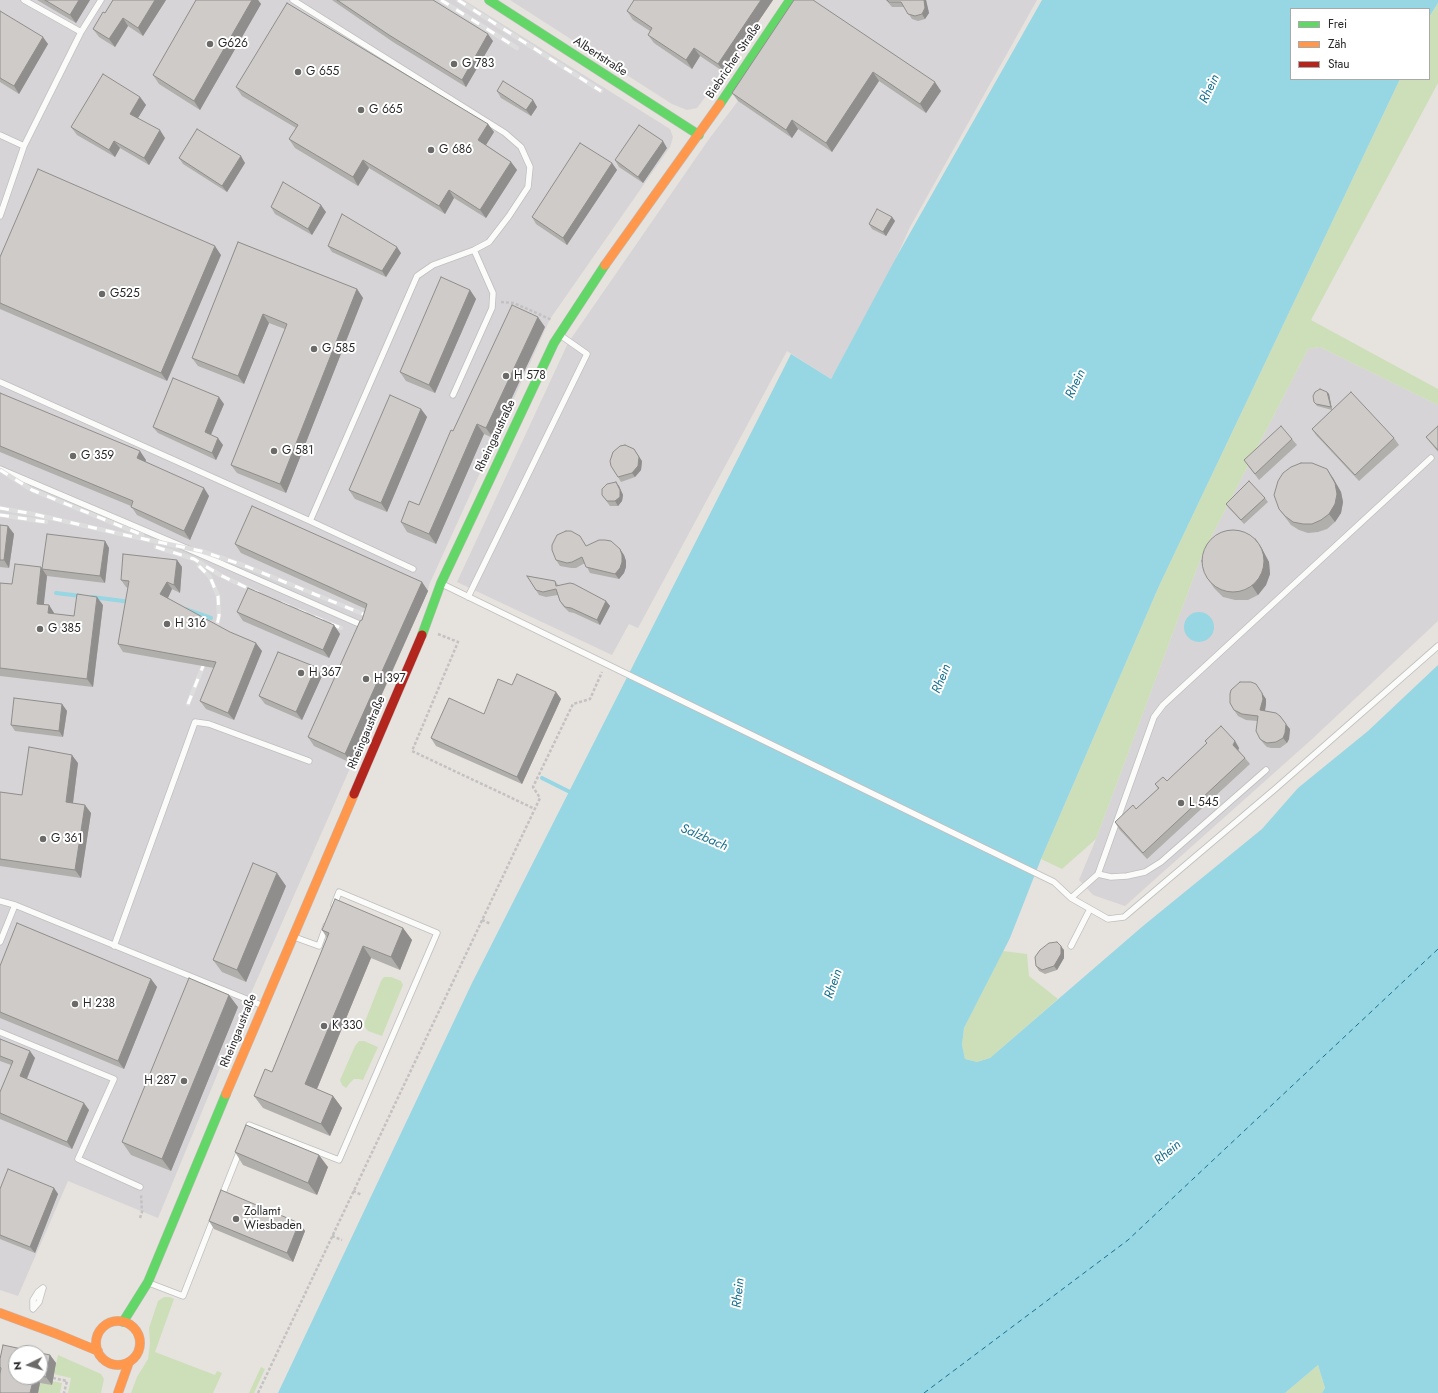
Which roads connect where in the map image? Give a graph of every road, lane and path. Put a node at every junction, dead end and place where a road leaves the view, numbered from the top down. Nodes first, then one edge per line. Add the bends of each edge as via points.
1 (24, 0) edge
2 (101, 0) edge
3 (293, 0) edge
4 (489, 0) edge
5 (790, 0) edge
6 (81, 32) junction
7 (0, 134) edge
8 (699, 135) junction
9 (24, 146) junction
10 (0, 216) edge
11 (474, 250) junction
12 (492, 301) junction
13 (550, 319) dead end
14 (559, 335) junction
15 (0, 382) edge
16 (453, 395) dead end
17 (1431, 458) dead end
18 (0, 469) edge
19 (310, 521) junction
20 (413, 569) dead end
21 (441, 583) junction
22 (468, 597) junction
23 (364, 626) edge
24 (425, 629) junction
25 (1438, 646) edge
26 (606, 664) junction
27 (309, 761) dead end
28 (1266, 770) dead end
29 (535, 808) junction
30 (1098, 874) junction
31 (1071, 898) junction
32 (0, 901) edge
33 (15, 905) junction
34 (1090, 909) junction
35 (331, 913) edge
36 (329, 920) edge
37 (482, 920) junction
38 (491, 924) dead end
39 (292, 936) junction
40 (0, 942) edge
41 (114, 946) junction
42 (1071, 946) dead end
43 (263, 1005) junction
44 (0, 1032) edge
45 (244, 1139) edge
46 (241, 1146) edge
47 (140, 1187) joint
48 (354, 1191) junction
49 (362, 1195) dead end
50 (219, 1203) edge
51 (216, 1210) edge
52 (140, 1218) dead end
53 (332, 1236) junction
54 (342, 1240) dead end
55 (148, 1282) junction
56 (143, 1308) dead end
57 (33, 1309) dead end
58 (0, 1313) edge
59 (140, 1320) dead end
60 (123, 1322) junction
61 (28, 1324) junction
62 (136, 1332) junction
63 (57, 1334) junction
64 (78, 1334) dead end
65 (98, 1350) junction
66 (129, 1362) junction
67 (112, 1364) junction
68 (53, 1378) dead end
69 (64, 1393) edge
70 (114, 1393) edge
71 (118, 1393) edge
72 (258, 1393) edge

1 - 6 lane
2 - 6 lane
3 - 11 lane via 505,133 521,147 530,167 528,187 489,242
4 - 8 street, Albertstraße
5 - 8 street, Biebricher Straße
6 - 9 lane
7 - 9 lane
8 - 14 street, Rheingaustraße via 595,280
9 - 10 lane
11 - 12 lane via 493,293
11 - 19 lane via 433,265 417,276
12 - 13 path via 514,303
12 - 16 lane via 492,308
14 - 21 street, Rheingaustraße
14 - 22 lane via 587,354
15 - 19 lane
17 - 30 lane via 1163,705 1154,717
18 - 23 lane
19 - 20 lane
21 - 22 lane
21 - 24 street, Rheingaustraße
22 - 26 lane
24 - 29 path via 458,642 412,750
24 - 39 street, Rheingaustraße
25 - 34 lane via 1124,917 1108,919
26 - 29 path via 590,699 573,704 533,788 540,798
26 - 31 lane via 1054,882
27 - 41 lane via 209,724 195,722
28 - 30 lane via 1161,862 1145,872 1111,877
29 - 37 path
30 - 31 lane
31 - 34 lane
32 - 33 lane
33 - 40 lane
33 - 41 lane
34 - 42 lane
35 - 45 lane via 339,892 437,932 339,1160 249,1125
36 - 39 lane via 319,946
37 - 38 path
37 - 48 path
39 - 43 street, Rheingaustraße
41 - 43 lane
43 - 55 street, Rheingaustraße
44 - 47 lane via 114,1079 78,1159
46 - 50 lane
47 - 52 path
48 - 49 path
48 - 53 path
51 - 55 lane via 183,1296
53 - 54 path
53 - 72 path
55 - 56 street, Rheingaustraße
55 - 60 street, Rheingaustraße
57 - 61 lane
58 - 61 street
59 - 62 street
60 - 62 street
60 - 65 street via 108,1324 96,1333
61 - 63 street
62 - 66 street via 140,1346
63 - 64 street
63 - 65 street
65 - 67 street via 103,1359
66 - 67 street
66 - 71 street
67 - 70 street
68 - 69 path via 66,1381

